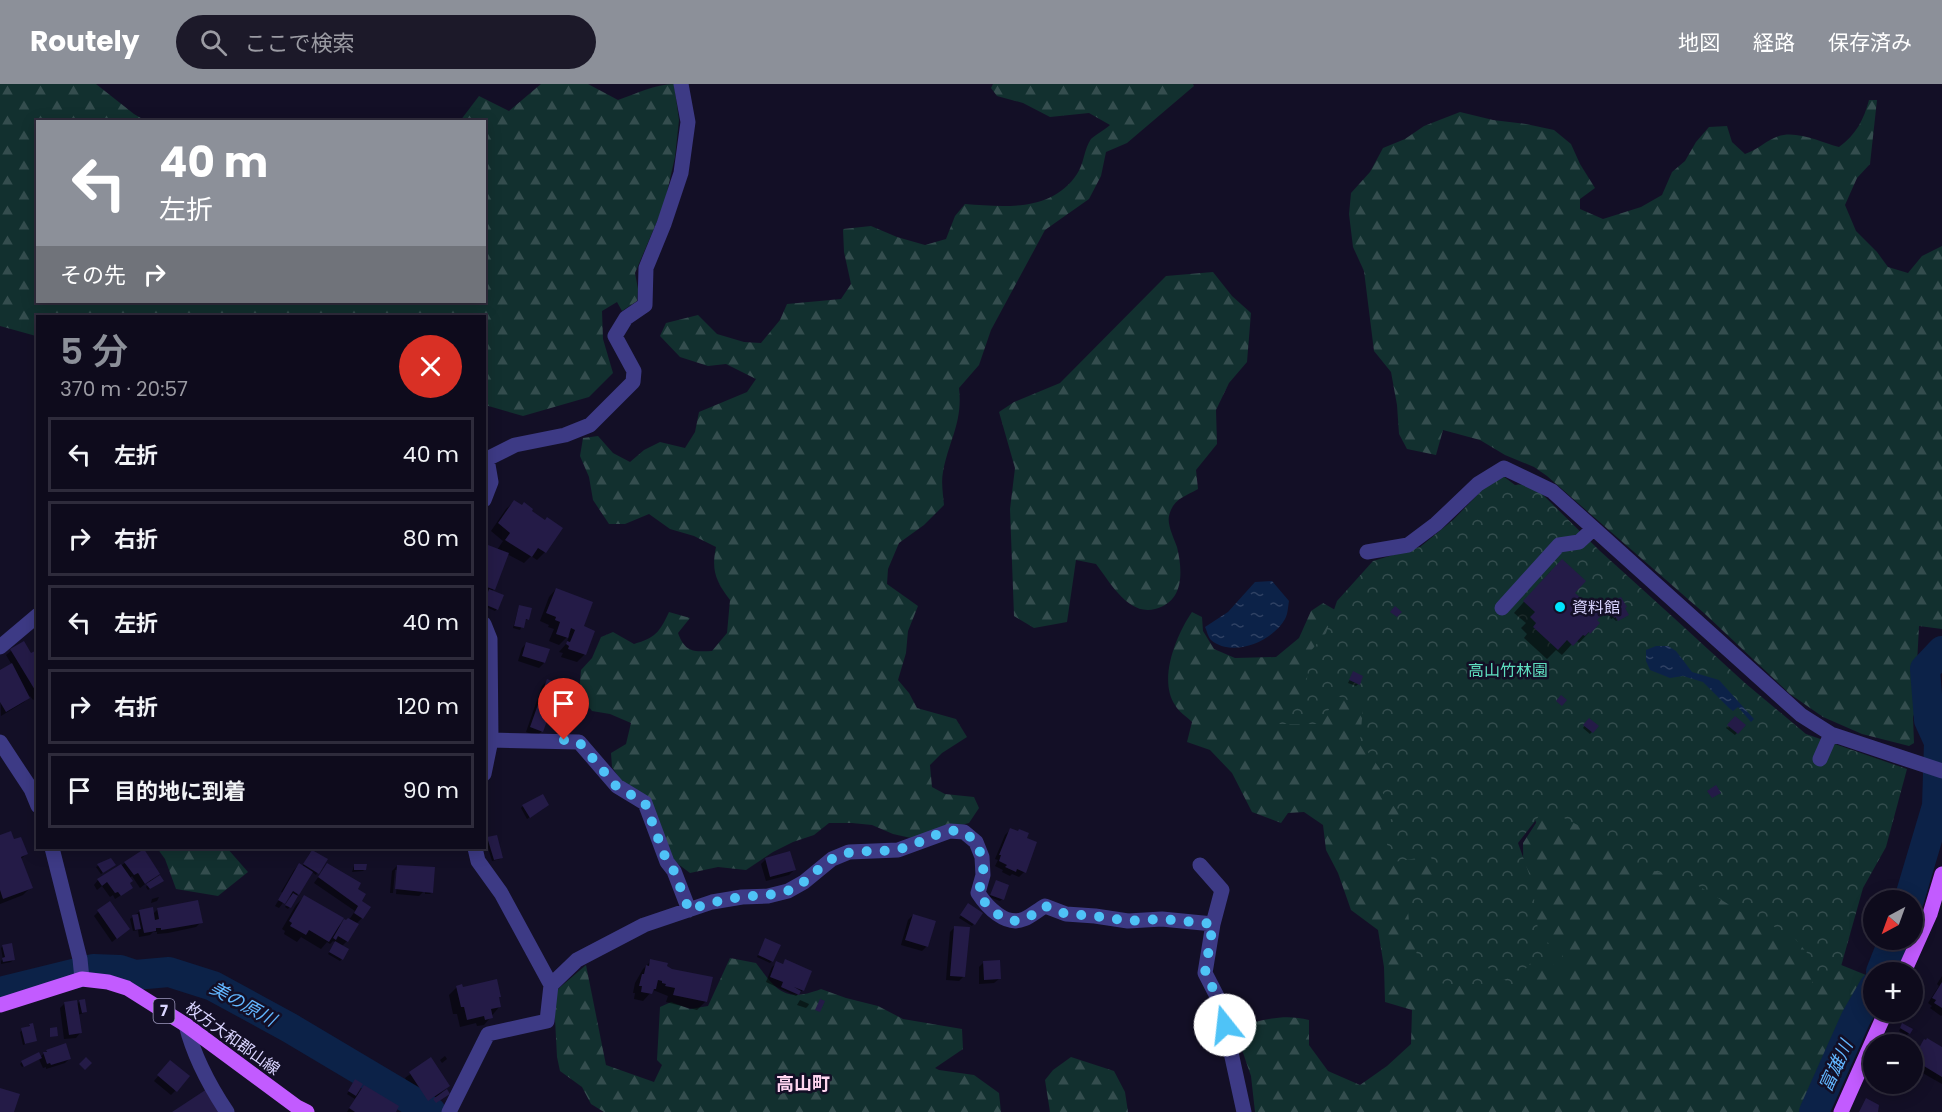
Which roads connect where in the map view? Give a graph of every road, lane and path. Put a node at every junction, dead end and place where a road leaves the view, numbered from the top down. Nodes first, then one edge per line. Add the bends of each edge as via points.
1 (681, 84) edge
2 (486, 494) edge
3 (1593, 529) junction
4 (1366, 552) dead end
5 (1502, 608) dead end
6 (36, 617) edge
7 (486, 629) edge
8 (0, 647) edge
9 (1831, 734) junction
10 (491, 740) junction
11 (0, 742) edge
12 (1820, 759) dead end
13 (486, 764) edge
14 (1942, 771) edge
15 (36, 801) edge
16 (52, 849) edge
17 (475, 849) edge
18 (1200, 865) dead end
19 (1942, 874) edge
20 (689, 910) junction
21 (1213, 924) junction
22 (1908, 962) edge
23 (82, 979) junction
24 (551, 985) junction
25 (0, 1005) edge
26 (1881, 1022) edge
27 (186, 1025) junction
28 (451, 1108) edge
29 (298, 1110) edge
30 (227, 1112) edge
31 (1244, 1112) edge
32 (1841, 1112) edge

1 - 2 street via 687,122 681,173 646,268 645,304 626,318 615,336 634,371 633,382 590,425 565,435 515,445 487,459 490,482
3 - 4 street via 1552,491 1504,468 1479,484 1408,545
3 - 5 street via 1579,542 1559,545
3 - 9 street via 1801,715
6 - 8 street
7 - 10 street via 490,639
9 - 12 street
9 - 14 street
10 - 13 street
10 - 20 street via 579,742 616,786 645,803
11 - 15 street
16 - 23 street
17 - 24 street via 478,861 501,893
18 - 21 street via 1222,890
19 - 22 main road via 1930,914
20 - 21 street via 712,902 788,891 849,852 898,850 950,831 964,832 976,842 983,875 978,893 986,906 1007,920 1023,920 1045,906 1066,914 1128,921 1162,919
20 - 24 street via 644,925 578,960
21 - 31 street via 1205,973 1225,1012
23 - 25 main road, 枚方大和郡山線 / 7
23 - 27 main road, 枚方大和郡山線 / 7 via 127,988
24 - 28 street via 547,1022 488,1034
26 - 32 main road
27 - 29 main road, 枚方大和郡山線 / 7
27 - 30 street via 191,1047

